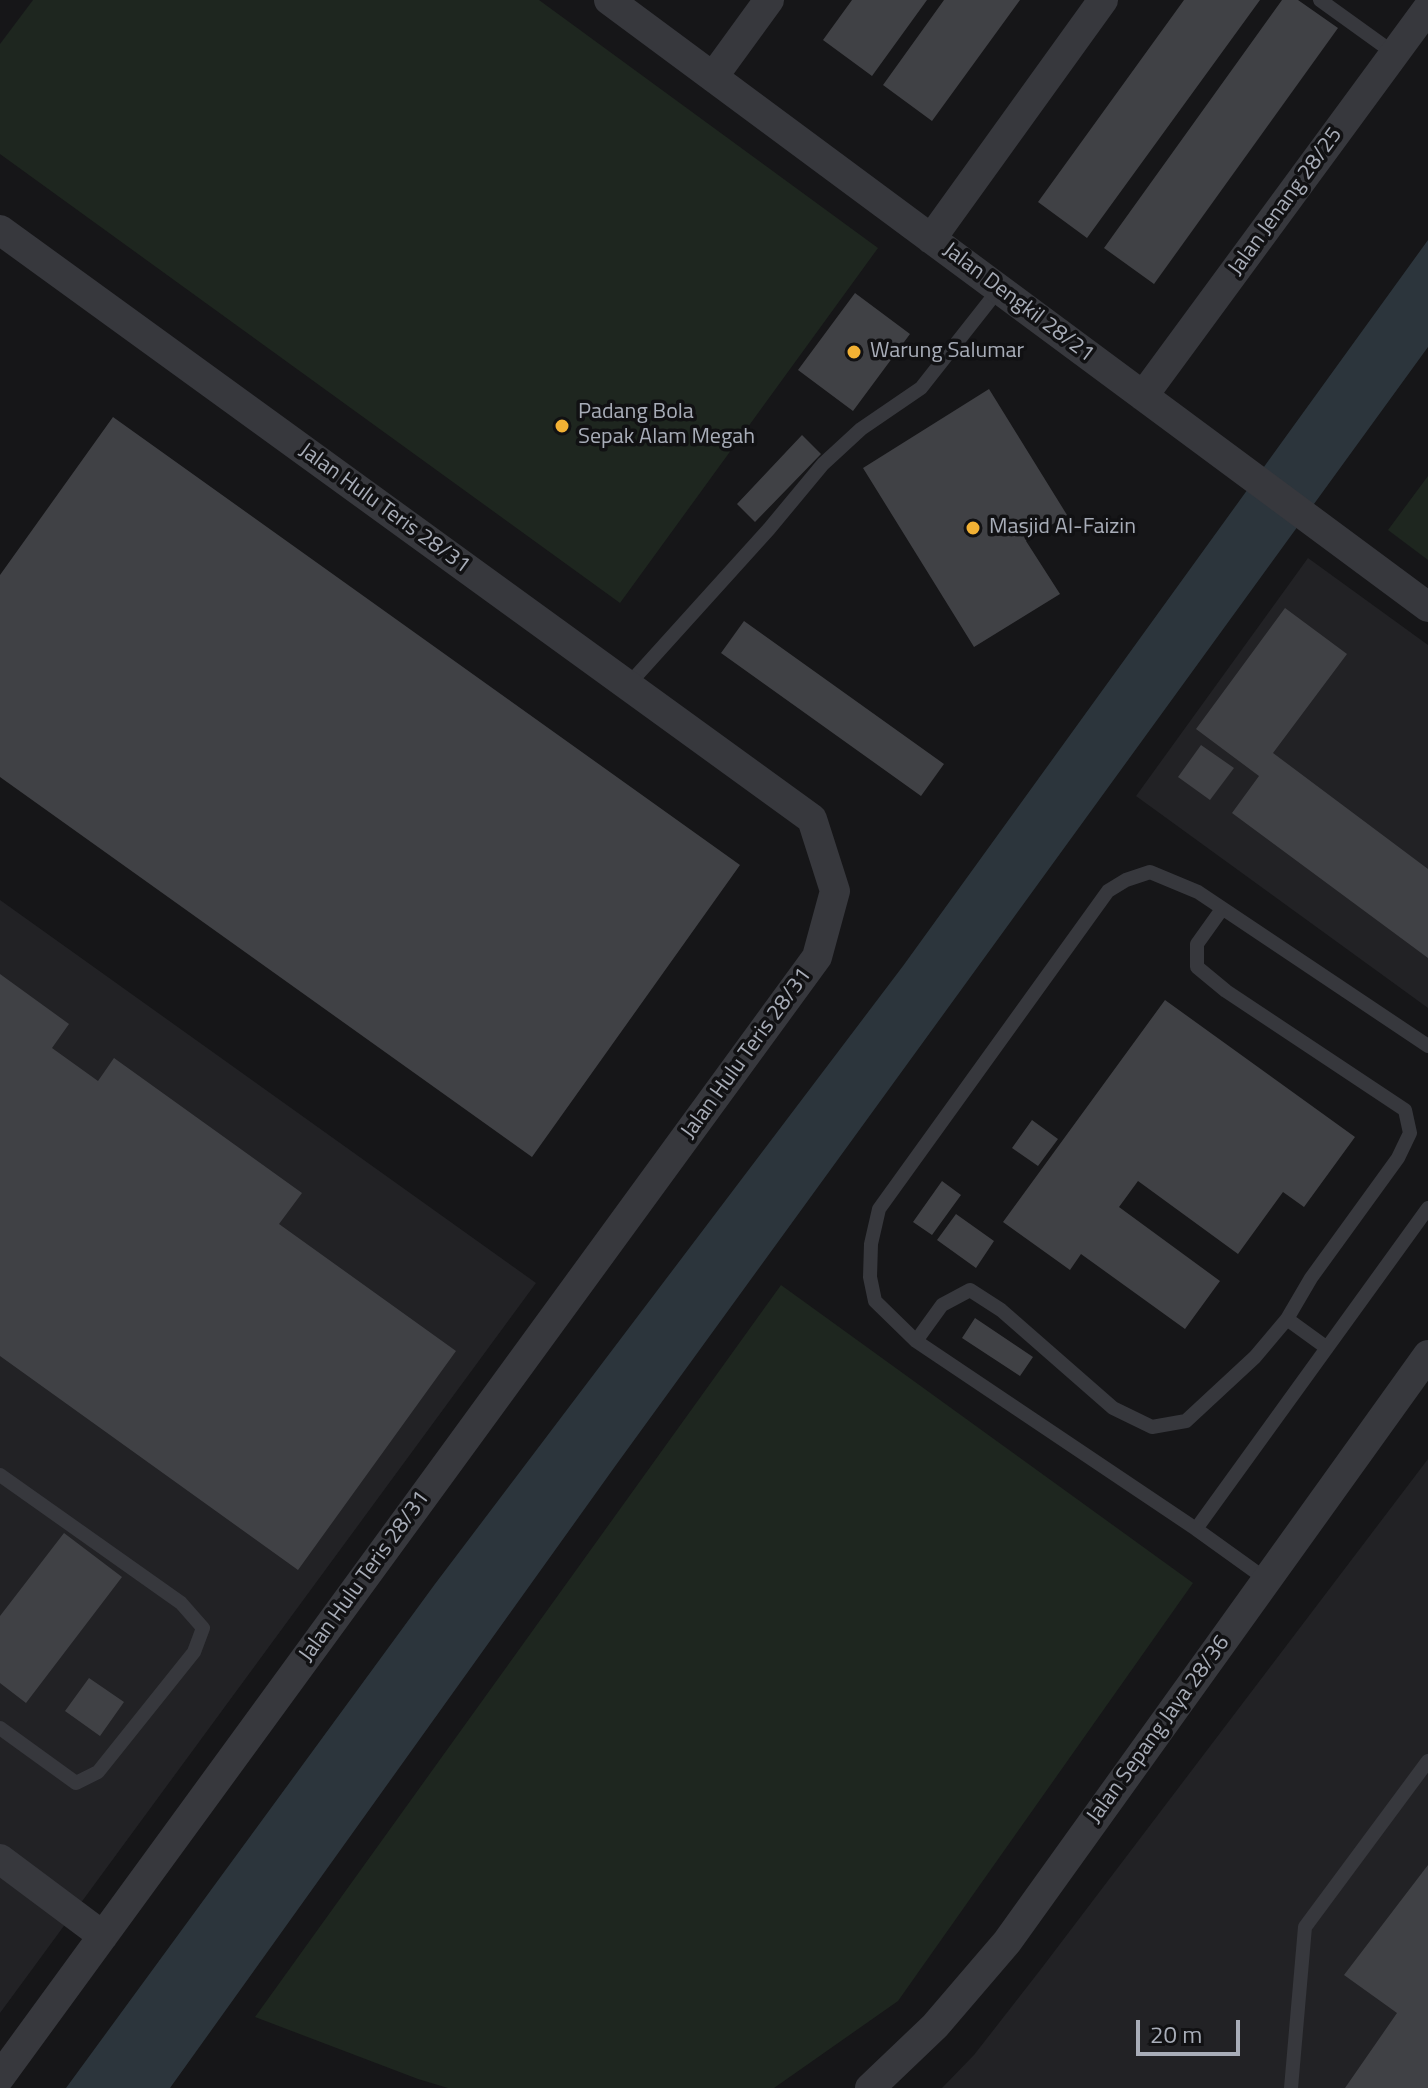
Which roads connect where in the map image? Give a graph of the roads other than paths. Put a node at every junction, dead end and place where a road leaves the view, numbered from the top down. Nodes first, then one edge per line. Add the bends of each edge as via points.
1 (609, 0) edge
2 (769, 0) edge
3 (1103, 0) edge
4 (1320, 0) edge
5 (1428, 8) edge
6 (1395, 54) junction
7 (713, 77) junction
8 (0, 230) edge
9 (931, 239) junction
10 (999, 289) junction
11 (1143, 396) junction
12 (1428, 607) edge
13 (628, 685) junction
14 (1222, 909) junction
15 (1428, 1046) edge
16 (1428, 1208) edge
17 (1287, 1319) junction
18 (916, 1341) junction
19 (1327, 1348) junction
20 (1428, 1355) edge
21 (0, 1475) edge
22 (1196, 1529) junction
23 (1267, 1580) junction
24 (0, 1728) edge
25 (1428, 1761) edge
26 (0, 1859) edge
27 (103, 1936) junction
28 (0, 2077) edge
29 (870, 2088) edge
30 (1291, 2088) edge

1 - 7 street, Jalan Dengkil 28/21
2 - 7 street
3 - 9 street
4 - 6 lane
5 - 6 street, Jalan Jenang 28/25
6 - 11 street, Jalan Jenang 28/25
7 - 9 street, Jalan Dengkil 28/21
8 - 13 street, Jalan Hulu Teris 28/31
9 - 10 street, Jalan Dengkil 28/21
10 - 11 street, Jalan Dengkil 28/21
10 - 13 lane via 921,388 861,429 823,464
11 - 12 street, Jalan Dengkil 28/21
13 - 27 street, Jalan Hulu Teris 28/31 via 812,819 835,891 817,957
14 - 15 lane
14 - 17 lane via 1197,944 1197,967 1405,1110 1410,1133
14 - 18 lane via 1198,892 1150,872 1108,891 888,1196 879,1209 871,1244 870,1277 875,1301
16 - 19 lane
17 - 18 lane via 1186,1421 1152,1427 1113,1408 1001,1310 970,1290 942,1305
17 - 19 lane
18 - 22 lane
19 - 22 lane
20 - 23 street, Jalan Sepang Jaya 28/36
21 - 24 lane via 181,1603 203,1628 194,1652 98,1772 76,1783
22 - 23 lane
23 - 29 street, Jalan Sepang Jaya 28/36 via 1007,1942 935,2026
25 - 30 lane via 1305,1927
26 - 27 street
27 - 28 street, Jalan Hulu Teris 28/31

